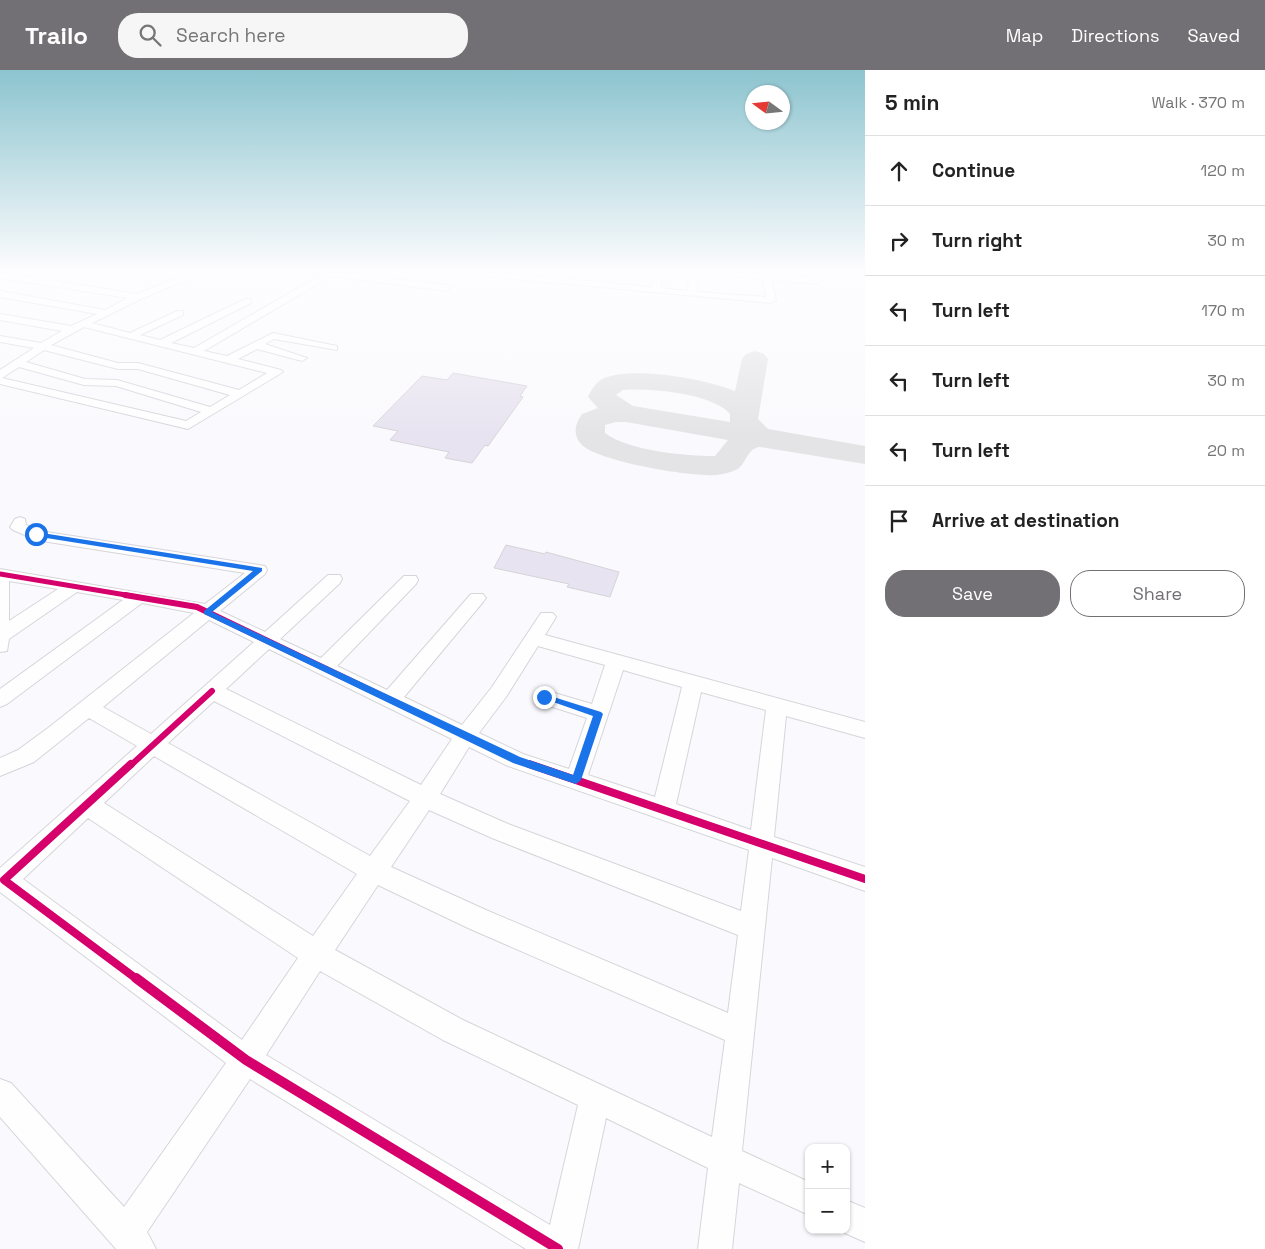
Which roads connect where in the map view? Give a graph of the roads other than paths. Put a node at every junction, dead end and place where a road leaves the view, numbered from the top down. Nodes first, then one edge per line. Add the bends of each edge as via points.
1 (47, 325) edge
2 (80, 325) edge
3 (86, 325) edge
4 (154, 325) edge
5 (199, 325) edge
6 (242, 325) edge
7 (71, 329) junction
8 (131, 336) junction
9 (0, 339) edge
10 (162, 343) junction
11 (255, 345) junction
12 (41, 346) junction
13 (333, 348) dead end
14 (195, 352) junction
15 (228, 360) junction
16 (17, 363) junction
17 (277, 372) junction
18 (0, 375) edge
19 (0, 381) edge
20 (240, 394) junction
21 (211, 411) junction
22 (20, 522) dead end
23 (1, 575) edge
24 (334, 579) dead end
25 (410, 580) dead end
26 (73, 586) junction
27 (139, 597) junction
28 (477, 598) dead end
29 (206, 612) junction
30 (546, 617) dead end
31 (0, 636) edge
32 (533, 638) junction
33 (265, 642) junction
34 (0, 647) edge
35 (616, 661) junction
36 (323, 668) junction
37 (693, 682) junction
38 (212, 690) junction
39 (544, 697) dead end
40 (0, 699) edge
41 (390, 700) junction
42 (777, 706) junction
43 (88, 708) junction
44 (598, 714) junction
45 (865, 730) edge
46 (466, 735) junction
47 (152, 745) junction
48 (26, 756) junction
49 (0, 767) edge
50 (0, 776) edge
51 (576, 780) junction
52 (425, 798) junction
53 (86, 804) junction
54 (663, 810) junction
55 (762, 844) junction
56 (374, 871) junction
57 (865, 879) edge
58 (4, 886) edge
59 (752, 928) junction
60 (316, 954) junction
61 (740, 1032) junction
62 (246, 1060) junction
63 (0, 1094) edge
64 (596, 1098) junction
65 (726, 1160) junction
66 (805, 1197) edge
67 (850, 1219) edge
68 (865, 1226) edge
69 (132, 1241) edge
70 (559, 1249) edge
71 (715, 1249) edge

1 - 7 street
2 - 7 street
3 - 8 street
4 - 8 street
5 - 10 street
6 - 14 street
7 - 12 street
8 - 10 street
9 - 12 street
10 - 14 street
11 - 13 street via 275,336
11 - 15 street
11 - 17 street via 302,358
12 - 16 street
12 - 20 street via 118,366 138,366
14 - 15 street
15 - 17 street
16 - 18 street
16 - 21 street via 84,382 117,383
17 - 20 street
19 - 21 street via 188,425
20 - 21 street
22 - 29 street via 18,527 36,534 259,570
23 - 26 street
23 - 31 street
24 - 33 street
25 - 36 street
26 - 27 street
26 - 31 street
27 - 29 street via 197,607
27 - 40 street
28 - 41 street
29 - 33 street
29 - 43 street
30 - 32 street
31 - 34 street
32 - 35 street
32 - 46 street via 499,692
33 - 36 street
33 - 38 street
35 - 37 street
35 - 44 street
36 - 41 street
37 - 42 street
37 - 54 street
38 - 47 street
38 - 52 street
39 - 44 street
41 - 46 street
42 - 45 street
42 - 55 street
43 - 47 street
43 - 48 street
44 - 51 street
46 - 51 street via 516,760
46 - 52 street
47 - 53 street
47 - 56 street
48 - 49 street
48 - 50 street
51 - 54 street
52 - 56 street
52 - 59 street via 500,831
53 - 58 street
53 - 60 street
54 - 55 street
55 - 57 street
55 - 59 street
56 - 60 street
56 - 61 street
58 - 62 street
59 - 61 street
60 - 62 street
60 - 64 street via 453,1030
61 - 65 street
62 - 69 street
62 - 70 street
63 - 69 street
64 - 65 street
64 - 70 street
65 - 66 street
65 - 71 street
67 - 68 street

